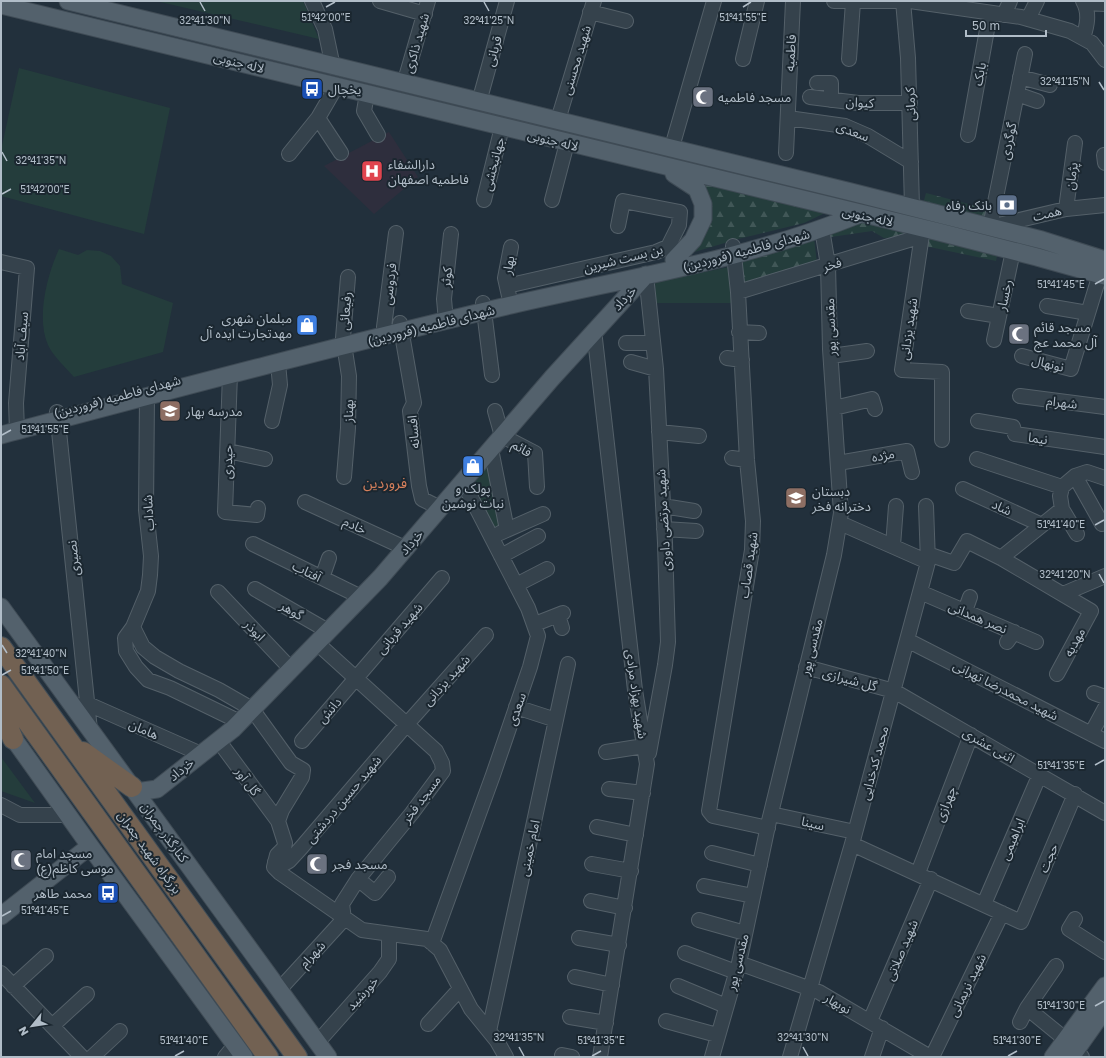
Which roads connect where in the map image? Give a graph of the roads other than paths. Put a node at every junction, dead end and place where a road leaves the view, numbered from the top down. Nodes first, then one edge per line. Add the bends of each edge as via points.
1 (13, 1) edge
2 (68, 1) edge
3 (312, 1) edge
4 (380, 1) edge
5 (508, 1) edge
6 (714, 1) edge
7 (757, 1) edge
8 (793, 1) edge
9 (834, 1) edge
10 (872, 1) edge
11 (904, 1) edge
12 (1010, 1) edge
13 (1037, 1) edge
14 (853, 2) junction
15 (1084, 2) edge
16 (1, 4) edge
17 (950, 4) edge
18 (1105, 4) edge
19 (592, 7) edge
20 (426, 8) edge
21 (110, 11) junction
22 (997, 14) junction
23 (1028, 19) junction
24 (626, 21) dead end
25 (136, 37) junction
26 (1083, 38) junction
27 (250, 46) junction
28 (1025, 54) dead end
29 (743, 59) dead end
30 (849, 59) dead end
31 (1105, 60) edge
32 (333, 67) junction
33 (1020, 77) junction
34 (817, 83) dead end
35 (404, 84) junction
36 (1050, 85) dead end
37 (336, 86) junction
38 (367, 94) junction
39 (1017, 94) junction
40 (810, 97) dead end
41 (830, 100) junction
42 (1037, 101) dead end
43 (478, 102) junction
44 (910, 103) junction
45 (318, 118) junction
46 (788, 118) junction
47 (558, 120) junction
48 (502, 127) junction
49 (968, 135) dead end
50 (378, 136) dead end
51 (567, 143) junction
52 (1075, 143) dead end
53 (672, 147) junction
54 (341, 153) dead end
55 (786, 153) dead end
56 (289, 154) dead end
57 (718, 159) junction
58 (912, 162) junction
59 (662, 166) junction
60 (713, 179) junction
61 (701, 199) junction
62 (484, 200) dead end
63 (552, 200) dead end
64 (1105, 205) edge
65 (912, 207) junction
66 (834, 208) junction
67 (1066, 209) junction
68 (860, 214) junction
69 (618, 226) dead end
70 (990, 227) junction
71 (923, 228) junction
72 (822, 230) junction
73 (396, 233) dead end
74 (451, 234) dead end
75 (511, 247) dead end
76 (733, 250) junction
77 (1013, 250) junction
78 (674, 260) junction
79 (1, 262) edge
80 (828, 265) junction
81 (1103, 270) edge
82 (646, 275) junction
83 (348, 277) dead end
84 (738, 292) junction
85 (509, 296) junction
86 (1046, 306) dead end
87 (483, 308) junction
88 (968, 311) dead end
89 (1088, 313) junction
90 (446, 316) junction
91 (999, 316) junction
92 (401, 327) junction
93 (594, 330) junction
94 (384, 332) junction
95 (739, 332) junction
96 (759, 333) dead end
97 (994, 340) dead end
98 (344, 342) junction
99 (626, 343) dead end
100 (653, 343) junction
101 (868, 351) dead end
102 (831, 356) junction
103 (1022, 356) dead end
104 (727, 358) dead end
105 (742, 360) junction
106 (631, 362) dead end
107 (278, 363) junction
108 (656, 369) junction
109 (230, 374) junction
110 (492, 375) dead end
111 (147, 396) junction
112 (1020, 396) dead end
113 (834, 408) junction
114 (1105, 408) edge
115 (875, 409) dead end
116 (495, 411) dead end
117 (58, 416) junction
118 (272, 421) dead end
119 (978, 422) dead end
120 (9, 429) edge
121 (659, 432) junction
122 (502, 436) junction
123 (699, 436) dead end
124 (942, 440) dead end
125 (1105, 447) edge
126 (491, 449) junction
127 (228, 451) junction
128 (732, 458) dead end
129 (265, 459) dead end
130 (977, 459) dead end
131 (747, 460) junction
132 (838, 463) junction
133 (912, 472) dead end
134 (1075, 476) junction
135 (344, 477) dead end
136 (1105, 478) edge
137 (463, 482) junction
138 (537, 487) dead end
139 (1062, 487) junction
140 (963, 489) dead end
141 (305, 502) dead end
142 (663, 506) junction
143 (896, 506) dead end
144 (926, 506) dead end
145 (258, 508) dead end
146 (440, 508) junction
147 (1062, 509) junction
148 (694, 510) dead end
149 (543, 514) dead end
150 (840, 523) junction
151 (1102, 524) dead end
152 (1042, 525) junction
153 (664, 529) junction
154 (507, 530) junction
155 (696, 531) dead end
156 (1077, 534) dead end
157 (491, 536) junction
158 (538, 536) dead end
159 (253, 544) dead end
160 (893, 546) junction
161 (405, 548) junction
162 (501, 556) junction
163 (329, 558) dead end
164 (928, 558) junction
165 (1001, 558) junction
166 (546, 569) dead end
167 (1105, 576) edge
168 (322, 578) junction
169 (442, 578) dead end
170 (516, 585) junction
171 (255, 589) dead end
172 (218, 592) dead end
173 (920, 592) junction
174 (1062, 594) junction
175 (361, 597) junction
176 (970, 598) dead end
177 (1, 607) edge
178 (965, 611) junction
179 (534, 624) junction
180 (133, 627) junction
181 (562, 628) dead end
182 (486, 635) dead end
183 (323, 637) junction
184 (907, 640) junction
185 (1036, 642) dead end
186 (1, 647) edge
187 (568, 664) dead end
188 (806, 667) junction
189 (291, 669) junction
190 (1056, 674) dead end
191 (356, 678) junction
192 (1, 686) edge
193 (894, 691) junction
194 (80, 706) junction
195 (516, 707) junction
196 (1105, 708) edge
197 (1, 710) edge
198 (252, 710) junction
199 (556, 720) junction
200 (1, 722) edge
201 (240, 722) junction
202 (407, 724) junction
203 (1091, 734) junction
204 (972, 735) junction
205 (14, 739) junction
206 (218, 740) junction
207 (302, 741) dead end
208 (1105, 741) edge
209 (70, 744) junction
210 (644, 746) junction
211 (606, 752) dead end
212 (200, 754) junction
213 (647, 764) junction
214 (1040, 774) junction
215 (157, 789) junction
216 (609, 789) dead end
217 (134, 790) junction
218 (642, 793) junction
219 (1074, 794) junction
220 (1, 805) edge
221 (1105, 813) edge
222 (771, 814) junction
223 (67, 815) junction
224 (154, 817) junction
225 (278, 821) junction
226 (597, 827) dead end
227 (768, 828) junction
228 (636, 835) junction
229 (854, 838) junction
230 (90, 846) junction
231 (712, 853) dead end
232 (275, 862) junction
233 (592, 864) dead end
234 (760, 865) junction
235 (631, 871) junction
236 (918, 873) junction
237 (388, 877) dead end
238 (358, 879) junction
239 (931, 879) junction
240 (704, 886) dead end
241 (753, 896) junction
242 (591, 901) dead end
243 (984, 904) junction
244 (625, 908) junction
245 (1002, 913) junction
246 (1, 916) edge
247 (344, 919) junction
248 (1075, 919) dead end
249 (699, 920) dead end
250 (1021, 922) joint
251 (745, 933) junction
252 (389, 935) junction
253 (579, 938) dead end
254 (432, 943) junction
255 (619, 945) junction
256 (1105, 952) edge
257 (684, 953) dead end
258 (46, 956) dead end
259 (1056, 966) dead end
260 (737, 968) junction
261 (1, 973) edge
262 (575, 977) dead end
263 (612, 985) junction
264 (13, 986) junction
265 (678, 986) dead end
266 (1105, 986) edge
267 (811, 989) junction
268 (279, 990) junction
269 (459, 990) junction
270 (87, 994) dead end
271 (726, 1006) junction
272 (1027, 1008) junction
273 (1105, 1009) edge
274 (570, 1017) dead end
275 (666, 1021) dead end
276 (870, 1021) junction
277 (1020, 1022) dead end
278 (606, 1023) junction
279 (428, 1024) dead end
280 (52, 1026) junction
281 (882, 1028) junction
282 (120, 1031) dead end
283 (489, 1032) junction
284 (717, 1035) junction
285 (317, 1043) junction
286 (1074, 1051) edge
287 (235, 1053) edge
288 (82, 1057) edge
289 (92, 1057) edge
290 (268, 1057) edge
291 (297, 1057) edge
292 (328, 1057) edge
293 (506, 1057) edge
294 (600, 1057) edge
295 (712, 1057) edge
296 (790, 1057) edge
297 (872, 1057) edge
298 (931, 1057) edge
299 (1053, 1057) edge

1 - 21 main road via 107,24 112,20 113,15
2 - 21 main road, لاله جنوبی
3 - 32 street via 324,29
4 - 20 street
5 - 43 street, قربانی
6 - 53 street
7 - 29 street
8 - 46 street, فاطمیه
9 - 14 street
10 - 11 street
10 - 14 street
11 - 17 street
11 - 44 street, کرمانی
12 - 22 street, بابک
13 - 23 street
14 - 30 street
15 - 18 street
15 - 26 street via 1087,26
16 - 25 main road, لاله جنوبی
17 - 22 street
19 - 24 street
19 - 47 street, شهید محسنی
20 - 35 street, شهید ذاکری
21 - 27 main road, لاله جنوبی
22 - 23 street
22 - 49 street, بابک
23 - 26 street via 1070,31
25 - 27 main road via 133,28 139,24 234,48
25 - 37 main road, لاله جنوبی
26 - 31 street via 1092,43
27 - 32 main road, لاله جنوبی
28 - 33 street, گوگردی
32 - 35 main road, لاله جنوبی
33 - 36 street
33 - 39 street, گوگردی
34 - 41 street via 831,83
35 - 43 main road, لاله جنوبی
37 - 38 main road, لاله جنوبی
37 - 45 street
38 - 48 main road, لاله جنوبی
38 - 50 street via 364,111
39 - 42 street
39 - 70 street, گوگردی
40 - 41 street, کیوان
41 - 44 street, کیوان
43 - 47 main road, لاله جنوبی
44 - 58 street, کرمانی
45 - 54 street
45 - 56 street
46 - 55 street, فاطمیه
46 - 58 street, سعدی via 845,126 868,136
47 - 53 main road, لاله جنوبی
48 - 51 main road, لاله جنوبی
48 - 62 street, جهانبخشی
51 - 59 main road, لاله جنوبی
51 - 63 street
52 - 67 street, پژمان
53 - 57 main road, لاله جنوبی
57 - 60 main road
57 - 65 main road, لاله جنوبی
58 - 65 street, کرمانی
59 - 60 main road, لاله جنوبی
59 - 61 main road via 697,189
60 - 61 main road
60 - 66 main road, لاله جنوبی
61 - 78 main road via 703,219 693,240
64 - 67 street, همت
65 - 70 main road, لاله جنوبی
66 - 68 main road, لاله جنوبی
66 - 76 main road, شهدای فاطمیه (فروردین) via 830,215 818,222
67 - 70 street, همت
68 - 71 main road, لاله جنوبی
68 - 72 main road, شهدای فاطمیه (فروردین)
69 - 85 street, بن بست شیرین via 623,201 680,212 679,225 668,247
70 - 81 main road, لاله جنوبی via 1042,240
71 - 77 main road, لاله جنوبی
71 - 80 street, فخر via 912,239
71 - 124 street, شهید یزدانی via 902,370 942,372
72 - 76 main road, شهدای فاطمیه (فروردین)
72 - 80 street, مقدسی پور
73 - 94 street, فردوسی
74 - 90 street, کوثر via 444,299
75 - 85 street, بهار via 505,278
76 - 78 main road, شهدای فاطمیه (فروردین)
76 - 82 main road, شهدای فاطمیه (فروردین)
76 - 84 street, شهید قصاب
77 - 81 main road, لاله جنوبی
77 - 91 street, رخسار
78 - 85 main road, شهدای فاطمیه (فروردین)
79 - 120 street, سیف آباد via 27,268 16,403
80 - 84 street, فخر
80 - 102 street, مقدسی پور
81 - 89 street, نونهال
82 - 85 main road, شهدای فاطمیه (فروردین)
82 - 93 main road, خرداد
82 - 100 street, شهید مرتضی داوری
83 - 98 street, رفیعائی
84 - 95 street, شهید قصاب
85 - 87 main road, شهدای فاطمیه (فروردین)
86 - 89 street
87 - 90 main road, شهدای فاطمیه (فروردین)
87 - 110 street
88 - 91 street
89 - 103 street, نونهال via 1071,369
90 - 92 main road, شهدای فاطمیه (فروردین)
91 - 97 street, رخسار
92 - 94 main road, شهدای فاطمیه (فروردین)
92 - 146 street, افسانه via 414,403 410,411 419,486 422,499
93 - 122 main road, خرداد
93 - 210 street, شهید بهزاد مرادی via 630,648
94 - 98 main road, شهدای فاطمیه (فروردین)
95 - 96 street
95 - 105 street, شهید قصاب
98 - 107 main road, شهدای فاطمیه (فروردین)
98 - 117 main road, شهدای فاطمیه (فروردین)
98 - 135 street, بهناز via 349,376
99 - 100 street
100 - 108 street, شهید مرتضی داوری
101 - 102 street
102 - 113 street, مقدسی پور
104 - 105 street
105 - 131 street, شهید قصاب
106 - 108 street
107 - 109 main road, شهدای فاطمیه (فروردین)
107 - 118 street via 280,385
108 - 121 street, شهید مرتضی داوری
109 - 111 main road, شهدای فاطمیه (فروردین)
109 - 127 street, حیدری
111 - 117 main road, شهدای فاطمیه (فروردین)
111 - 180 street, شاداب via 146,510 151,556 150,574 148,591
112 - 114 street, شهرام
113 - 115 street via 872,399
113 - 132 street, مقدسی پور
116 - 122 street
117 - 120 main road, شهدای فاطمیه (فروردین)
117 - 194 street, نصیری
119 - 125 street, نیما via 1013,427 1014,434
121 - 123 street
121 - 142 street, شهید مرتضی داوری
122 - 126 main road, خرداد
122 - 138 street, قائم via 535,453
126 - 137 main road, خرداد
126 - 154 street
127 - 129 street
127 - 145 street, حیدری via 225,512 257,515
128 - 131 street
130 - 139 street
131 - 227 street, شهید قصاب via 753,521 752,550 709,811 713,816
132 - 133 street, مژده via 907,451
132 - 150 street, مقدسی پور
134 - 136 street via 1087,472
134 - 139 street
134 - 151 street
137 - 146 main road, خرداد
137 - 157 street, سعدی
139 - 147 street
140 - 152 street, شاد
141 - 161 street, خادم
142 - 148 street
142 - 153 street, شهید مرتضی داوری
143 - 160 street
144 - 164 street, محمد کدخدایی
146 - 161 main road, خرداد
147 - 152 street
147 - 156 street
149 - 154 street
150 - 160 street
150 - 188 street, مقدسی پور
152 - 165 street
153 - 155 street
153 - 213 street, شهید مرتضی داوری via 668,642
154 - 157 street
157 - 162 street, سعدی
158 - 162 street
159 - 168 street, آفتاب
160 - 164 street
161 - 175 main road, خرداد
162 - 170 street, سعدی
163 - 168 street
164 - 165 street via 954,564 967,541
164 - 173 street, محمد کدخدایی
165 - 174 street
166 - 170 street
167 - 174 street
168 - 175 street, آفتاب
169 - 191 street, شهید قربانی
170 - 179 street, سعدی
171 - 183 street, گوهر
172 - 189 street, ابوذر
173 - 178 street, نصر همدانی
173 - 184 street, محمد کدخدایی
174 - 190 street, مهدیه via 1091,611
175 - 183 main road, خرداد
176 - 178 street
177 - 194 main road, کنارگذر چمران
178 - 185 street, نصر همدانی via 1010,637
179 - 181 street via 560,614
179 - 195 street, سعدی via 538,636
180 - 198 street via 143,647 155,657
180 - 201 street, شاداب via 125,638 126,651 148,680
182 - 202 street, شهید یزدانی
183 - 189 main road, خرداد
183 - 191 street, مسجد فخر
184 - 193 street, محمد کدخدایی
184 - 203 street, شهید محمدرضا تهرانی
186 - 209 highway, بزرگراه شهید چمران
187 - 199 street, امام خمینی
188 - 193 street, گل شیرازی
188 - 222 street, مقدسی پور
189 - 198 main road, خرداد
191 - 202 street, مسجد فخر
191 - 207 street, دانش
192 - 290 highway, بزرگراه شهید چمران
193 - 204 street, اثنی عشری
193 - 229 street, محمد کدخدایی
194 - 212 street, هامان
194 - 217 main road, کنارگذر چمران via 90,730
195 - 199 street
195 - 254 street, سعدی
196 - 203 street
197 - 205 highway
198 - 201 main road, خرداد
198 - 225 street via 291,763 303,770 298,787 282,810
199 - 283 street, امام خمینی
200 - 205 main road
201 - 206 main road, خرداد
202 - 232 street, شهید حسین دردشتی via 289,861 282,865
202 - 238 street, مسجد فخر via 436,751 443,771
203 - 208 street, شهید محمدرضا تهرانی
204 - 214 street, اثنی عشری
204 - 236 street, چهرازی
205 - 223 main road
206 - 212 main road, خرداد
206 - 225 street, گل آور
209 - 217 highway via 107,767
209 - 291 highway, بزرگراه شهید چمران
210 - 211 street
210 - 213 street, شهید بهزاد مرادی
212 - 215 main road, خرداد
213 - 218 street, شهید بهزاد مرادی
214 - 219 street, اثنی عشری
214 - 243 street, ابراهیمی
215 - 217 main road
215 - 224 main road
216 - 218 street
217 - 224 main road, کنارگذر چمران
218 - 228 street, شهید بهزاد مرادی
219 - 221 street, اثنی عشری
219 - 250 street, حجت
220 - 223 street via 20,815
222 - 227 street, مقدسی پور
222 - 229 street, سینا
223 - 230 main road
224 - 268 main road, کنارگذر چمران
225 - 232 street, گل آور via 285,843
226 - 228 street
227 - 234 street, مقدسی پور
228 - 235 street, شهید بهزاد مرادی
229 - 236 street, سینا
229 - 267 street, محمد کدخدایی
230 - 246 main road
230 - 287 main road
231 - 234 street
232 - 247 street via 274,866 280,873
233 - 235 street
234 - 241 street, مقدسی پور
235 - 244 street, شهید بهزاد مرادی
236 - 239 street, سینا
237 - 238 street via 375,893
238 - 247 street, مسجد فخر via 342,904
239 - 243 street, سینا
239 - 276 street, شهید صلاتی
240 - 241 street
241 - 251 street, مقدسی پور
242 - 244 street
243 - 245 street, سینا
244 - 255 street, شهید بهزاد مرادی
245 - 250 street, سینا
245 - 298 street, شهید نریمانی
247 - 252 street via 362,930
247 - 268 street, شهرام
248 - 256 street via 1069,929
249 - 251 street
251 - 260 street, مقدسی پور
252 - 254 street via 427,939
252 - 285 street, خورشید via 389,959
253 - 255 street
254 - 269 street via 440,950
255 - 263 street, شهید بهزاد مرادی
257 - 260 street, نوبهار
258 - 264 street
259 - 272 street
260 - 267 street, نوبهار
260 - 271 street, مقدسی پور
261 - 264 street
262 - 263 street
263 - 278 street, شهید بهزاد مرادی
264 - 280 street
265 - 271 street
266 - 286 main road
267 - 276 street, نوبهار
267 - 296 street, محمد کدخدایی
268 - 285 main road, کنارگذر چمران
269 - 279 street
269 - 283 street
270 - 280 street
271 - 284 street, مقدسی پور
272 - 277 street
272 - 286 street
273 - 286 main road
274 - 278 street
275 - 284 street
276 - 281 street, نوبهار
278 - 294 street, شهید بهزاد مرادی
280 - 288 street
281 - 297 street
281 - 298 street, نوبهار
282 - 289 street
283 - 293 street
284 - 295 street, مقدسی پور
285 - 292 main road, کنارگذر چمران
286 - 299 main road

